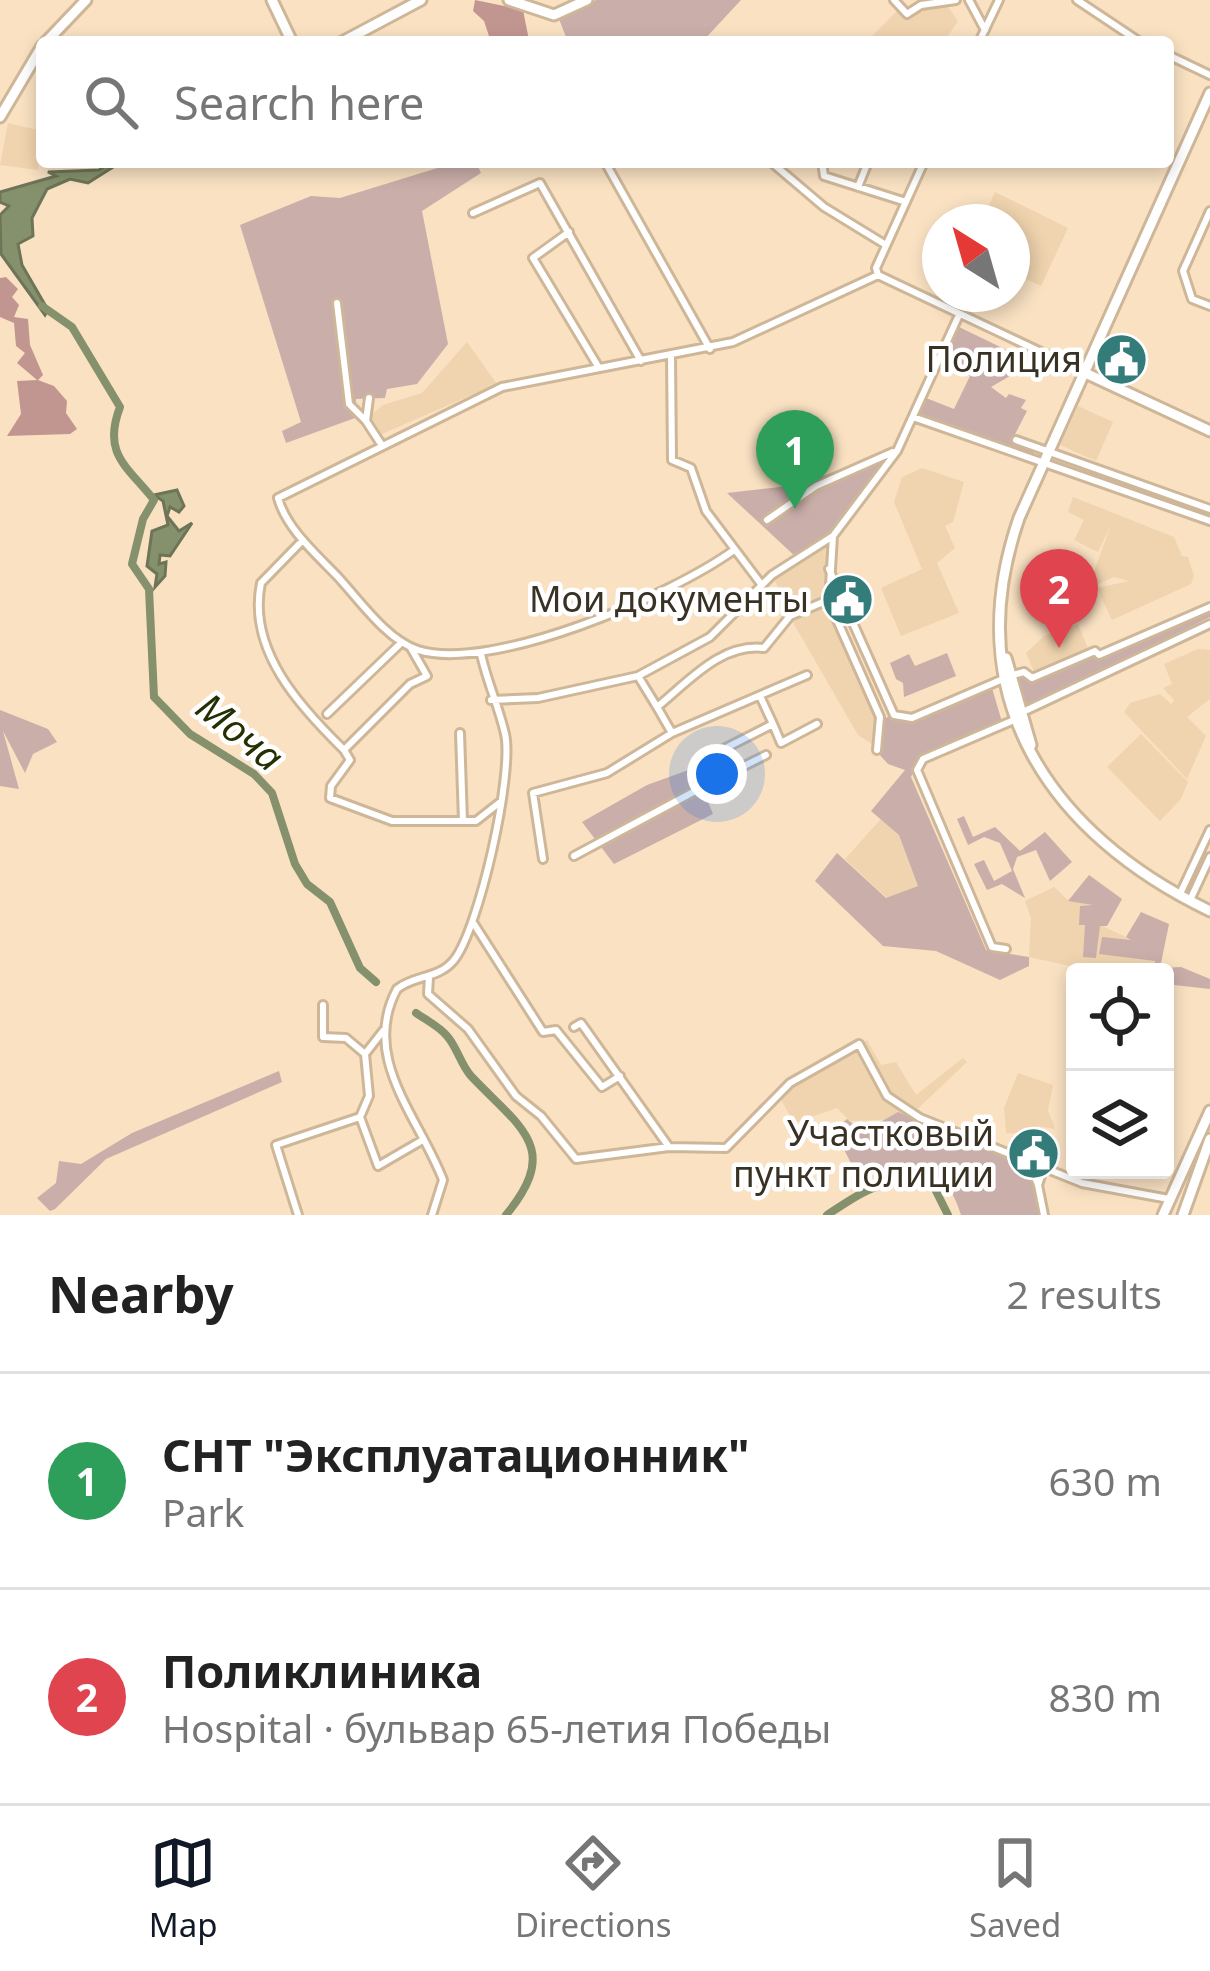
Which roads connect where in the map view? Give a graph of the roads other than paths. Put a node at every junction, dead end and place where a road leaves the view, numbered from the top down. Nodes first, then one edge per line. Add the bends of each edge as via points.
1 (86, 0) edge
2 (272, 0) edge
3 (421, 0) edge
4 (509, 0) edge
5 (545, 0) edge
6 (587, 0) edge
7 (894, 0) edge
8 (956, 0) edge
9 (969, 0) edge
10 (999, 0) edge
11 (1076, 0) edge
12 (938, 1) edge
13 (566, 5) edge
14 (549, 14) junction
15 (985, 30) junction
16 (52, 36) edge
17 (289, 36) edge
18 (353, 36) edge
19 (982, 36) edge
20 (1131, 36) edge
21 (36, 57) edge
22 (1174, 59) edge
23 (1210, 75) edge
24 (1210, 92) edge
25 (1206, 111) edge
26 (0, 117) edge
27 (608, 168) edge
28 (778, 168) edge
29 (823, 168) edge
30 (866, 168) edge
31 (921, 168) edge
32 (858, 187) junction
33 (906, 202) junction
34 (1210, 211) edge
35 (473, 213) dead end
36 (569, 232) junction
37 (886, 245) junction
38 (878, 275) junction
39 (337, 303) dead end
40 (1210, 306) edge
41 (959, 314) junction
42 (710, 349) junction
43 (671, 356) junction
44 (641, 361) junction
45 (598, 368) junction
46 (1086, 370) junction
47 (369, 398) dead end
48 (917, 419) junction
49 (366, 421) junction
50 (1210, 431) edge
51 (1016, 440) dead end
52 (381, 444) junction
53 (897, 451) junction
54 (1043, 456) junction
55 (1143, 485) junction
56 (1138, 496) junction
57 (1210, 509) edge
58 (767, 520) dead end
59 (1210, 521) edge
60 (833, 536) junction
61 (303, 540) junction
62 (734, 550) junction
63 (829, 567) junction
64 (761, 584) junction
65 (828, 600) junction
66 (1210, 607) edge
67 (1210, 624) edge
68 (406, 644) junction
69 (481, 654) junction
70 (807, 675) dead end
71 (638, 676) junction
72 (1006, 678) junction
73 (760, 696) junction
74 (491, 700) junction
75 (657, 707) junction
76 (1027, 710) dead end
77 (327, 714) dead end
78 (773, 724) junction
79 (817, 724) dead end
80 (1020, 728) junction
81 (460, 733) dead end
82 (672, 733) junction
83 (344, 750) junction
84 (878, 750) dead end
85 (766, 755) dead end
86 (712, 782) junction
87 (501, 802) junction
88 (463, 821) junction
89 (1210, 830) edge
90 (574, 856) dead end
91 (1210, 856) edge
92 (543, 859) dead end
93 (1184, 899) junction
94 (1210, 911) edge
95 (473, 922) junction
96 (1006, 950) dead end
97 (429, 976) junction
98 (323, 1005) dead end
99 (574, 1028) dead end
100 (382, 1031) junction
101 (365, 1054) junction
102 (620, 1076) junction
103 (1210, 1112) edge
104 (360, 1117) junction
105 (1210, 1139) edge
106 (422, 1141) junction
107 (670, 1147) junction
108 (1210, 1157) edge
109 (1030, 1164) junction
110 (1043, 1170) junction
111 (1038, 1185) junction
112 (1170, 1199) junction
113 (298, 1215) edge
114 (433, 1215) edge
115 (1044, 1215) edge
116 (1163, 1215) edge
117 (1186, 1215) edge

1 - 16 main road
2 - 17 main road
3 - 18 main road
4 - 14 main road
5 - 14 street
6 - 13 main road
7 - 12 street via 907,14
8 - 12 street
9 - 15 street
10 - 15 street
11 - 20 street
13 - 14 main road
15 - 19 street
21 - 26 main road
22 - 23 street
24 - 25 main road
25 - 46 main road
27 - 42 street
28 - 37 street
29 - 32 street via 824,176
30 - 32 street
31 - 33 street
32 - 33 street
33 - 37 street
34 - 40 street via 1183,271 1192,299
35 - 36 street via 540,183
36 - 44 street
36 - 45 street via 532,258
37 - 38 street
38 - 41 street
38 - 42 street
39 - 49 street via 349,404
41 - 46 street
41 - 48 street
42 - 43 street
43 - 44 street
43 - 62 street via 669,453 691,467 706,511
44 - 45 street
45 - 52 street via 502,387
46 - 50 main road
46 - 54 main road
47 - 49 street
48 - 53 street
48 - 54 street
49 - 52 street
51 - 54 street
52 - 61 street via 278,497
53 - 58 street via 816,486
53 - 60 street
54 - 55 street
54 - 56 street
54 - 72 main road via 1008,554 1000,629
55 - 56 street
55 - 57 street
56 - 59 street
60 - 63 street
60 - 64 street
61 - 68 street
61 - 83 street via 261,583 260,620 295,702
62 - 64 street
62 - 69 street via 619,612
63 - 65 street
63 - 72 street via 887,707 903,719
64 - 71 street via 710,638
65 - 75 street via 790,616 764,648 725,653
65 - 84 street via 880,717
66 - 72 street via 1099,655 1032,678
67 - 76 street
68 - 69 street
68 - 77 street
68 - 83 street via 427,676
69 - 74 street
70 - 73 street
71 - 74 street via 536,699
71 - 75 street
72 - 80 main road
73 - 78 street
73 - 82 street
74 - 87 street via 506,736
75 - 82 street
78 - 79 street via 781,742
78 - 86 street via 702,760
80 - 93 main road via 1060,800 1097,840
80 - 96 street via 923,759 917,770 992,947
81 - 88 street
82 - 92 street via 607,773 533,794
83 - 88 street via 351,758 331,786 332,800 392,821
85 - 86 street
86 - 90 street
87 - 88 street via 484,819
87 - 95 street
89 - 93 street
91 - 93 street
93 - 94 main road
95 - 97 street via 454,960
95 - 102 street via 543,1032 556,1030 602,1087
97 - 100 street via 397,988
97 - 107 street via 428,994 468,1029 576,1160
98 - 101 street via 323,1037 346,1038
99 - 102 street via 581,1024
100 - 101 street
100 - 106 street
101 - 104 street via 369,1096
102 - 107 street
103 - 112 main road
104 - 106 street via 377,1166
104 - 113 street via 274,1146
105 - 117 main road
106 - 114 street via 445,1188
107 - 109 street via 725,1148 790,1083 856,1044 887,1096
108 - 117 main road
109 - 110 street
109 - 111 street
110 - 111 street
110 - 112 street via 1102,1190
111 - 115 street
112 - 116 main road

